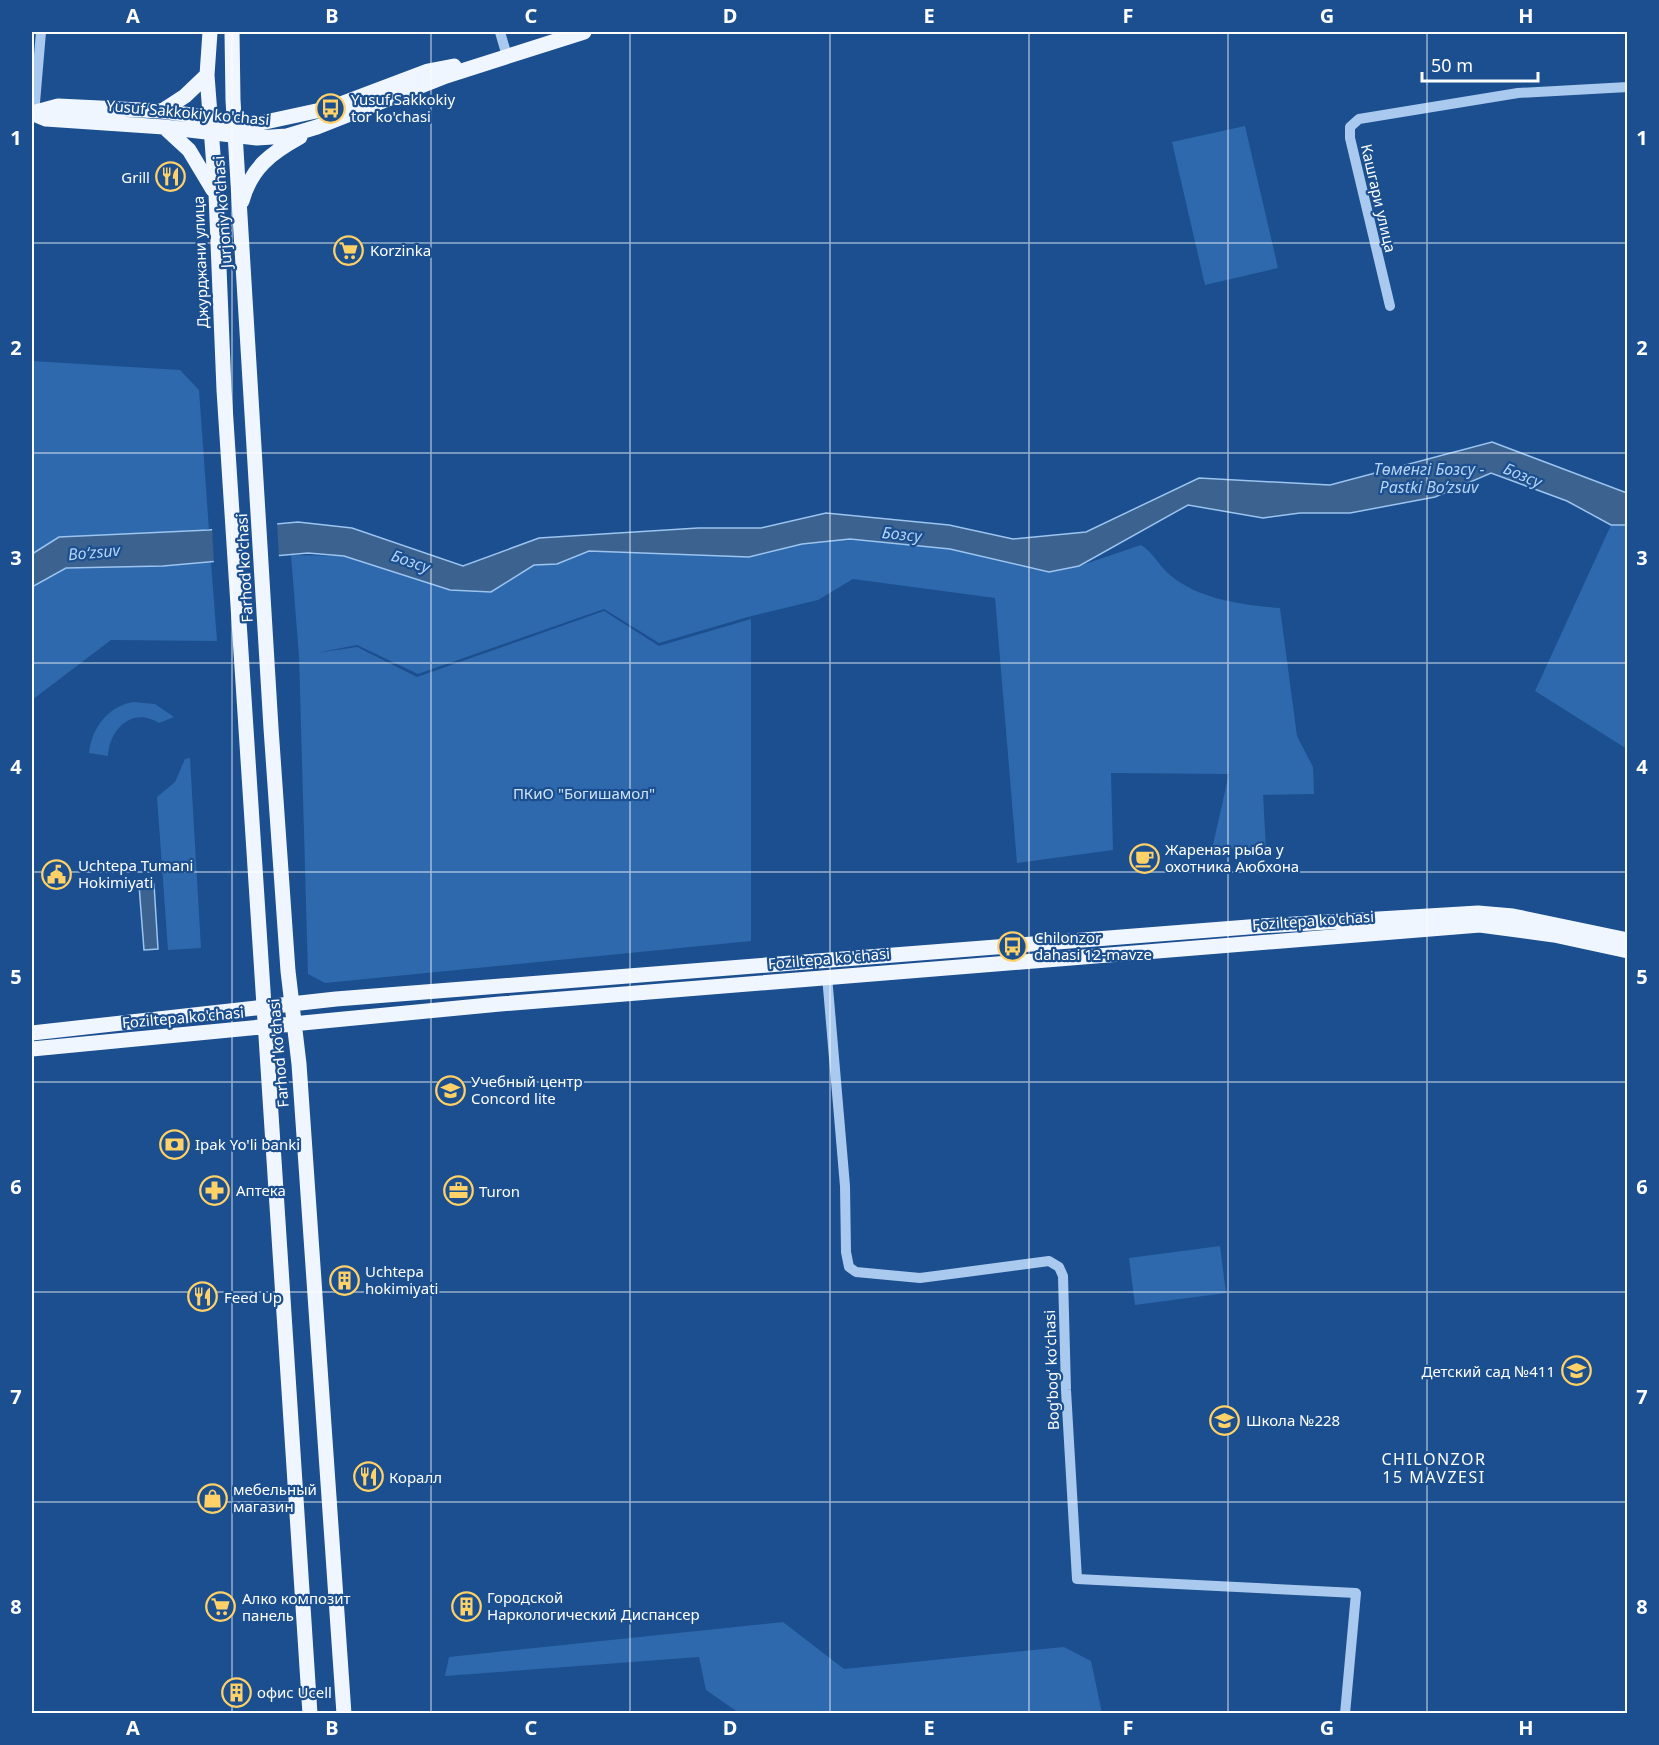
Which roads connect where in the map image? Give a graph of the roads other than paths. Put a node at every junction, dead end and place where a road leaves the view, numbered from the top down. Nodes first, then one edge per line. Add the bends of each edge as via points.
1 (41, 32) edge
2 (210, 32) edge
3 (232, 32) edge
4 (500, 32) edge
5 (584, 32) edge
6 (507, 56) junction
7 (207, 75) junction
8 (1628, 87) edge
9 (33, 114) edge
10 (163, 119) junction
11 (211, 126) junction
12 (317, 127) junction
13 (235, 129) junction
14 (216, 194) junction
15 (240, 209) junction
16 (1390, 306) dead end
17 (252, 389) joint
18 (224, 390) joint
19 (1628, 940) edge
20 (1628, 951) edge
21 (827, 976) junction
22 (292, 1005) junction
23 (264, 1008) junction
24 (295, 1025) junction
25 (265, 1028) junction
26 (32, 1033) edge
27 (32, 1049) edge
28 (310, 1713) edge
29 (344, 1713) edge
30 (1345, 1713) edge

1 - 9 street
2 - 7 main road
3 - 13 main road, Jurjoniy ko'chasi
4 - 6 street
5 - 6 main road, Yusuf Sakkokiy ko'chasi
6 - 12 main road, Yusuf Sakkokiy ko'chasi
6 - 13 main road, Yusuf Sakkokiy ko'chasi via 428,71 330,108
7 - 10 main road
7 - 11 main road
8 - 16 street, Кашгари улица via 1518,93 1359,119 1350,127
9 - 10 main road, Yusuf Sakkokiy ko'chasi via 46,119
10 - 11 main road, Yusuf Sakkokiy ko'chasi
10 - 14 main road via 189,150
11 - 13 main road, Yusuf Sakkokiy ko'chasi
11 - 14 main road, Джурджани улица
12 - 13 main road, Yusuf Sakkokiy ko'chasi via 287,136 257,138
12 - 15 main road via 259,166 247,185
13 - 15 main road, Jurjoniy ko'chasi
14 - 18 main road, Джурджани улица
15 - 17 main road, Jurjoniy ko'chasi
17 - 22 main road, Farhod ko'chasi via 271,728
18 - 23 main road, Farhod ko'chasi
19 - 22 main road, Foziltepa ko'chasi via 1513,916 1478,913 1249,927
20 - 21 main road, Foziltepa ko'chasi via 1480,925
21 - 24 main road, Foziltepa ko'chasi
21 - 30 street, Bogʻbogʻ koʻchasi via 849,1267 856,1272 920,1278 1049,1261 1059,1268 1063,1276 1077,1579 1356,1593
22 - 23 main road, Foziltepa ko'chasi
22 - 24 main road, Farhod ko'chasi
23 - 25 main road, Farhod ko'chasi
23 - 26 main road, Foziltepa ko'chasi
24 - 25 main road, Foziltepa ko'chasi
24 - 29 main road, Farhod ko'chasi
25 - 27 main road, Foziltepa ko'chasi
25 - 28 main road, Farhod ko'chasi

